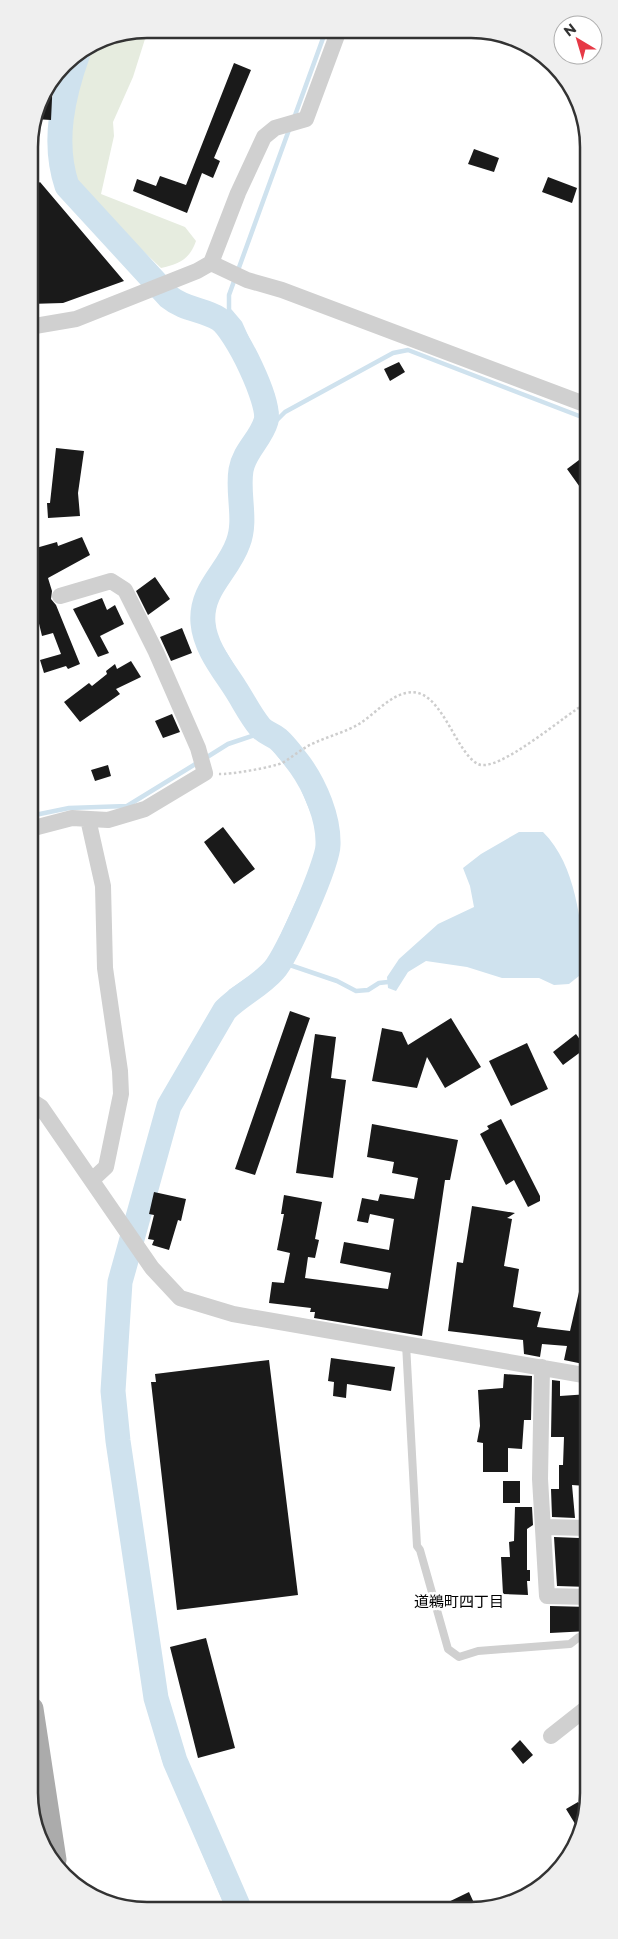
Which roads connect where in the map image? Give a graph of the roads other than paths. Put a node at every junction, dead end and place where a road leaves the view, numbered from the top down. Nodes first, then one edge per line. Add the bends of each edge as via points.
1 (337, 38) edge
2 (211, 263) junction
3 (38, 325) edge
4 (580, 402) edge
5 (60, 596) dead end
6 (88, 819) junction
7 (38, 827) edge
8 (38, 1105) edge
9 (92, 1180) junction
10 (406, 1344) junction
11 (542, 1367) junction
12 (580, 1374) edge
13 (543, 1527) junction
14 (580, 1528) edge
15 (580, 1597) edge
16 (580, 1638) edge
17 (580, 1713) edge
18 (551, 1736) dead end
19 (38, 1755) edge
20 (52, 1847) edge

1 - 2 street via 306,119 275,128 264,137
2 - 3 street via 76,319
2 - 4 street via 237,276
5 - 6 street via 111,581 125,590 156,652 205,771 145,808 108,820
6 - 7 street via 72,818
6 - 9 street via 103,886 105,968 121,1094 106,1167
8 - 9 street
9 - 10 street via 152,1268 180,1298 233,1314
10 - 11 street
10 - 16 lane via 417,1546 448,1649 459,1657 478,1651 570,1644
11 - 12 street
11 - 13 street via 540,1479
13 - 14 street
13 - 15 street via 547,1596
17 - 18 street
19 - 20 main road

